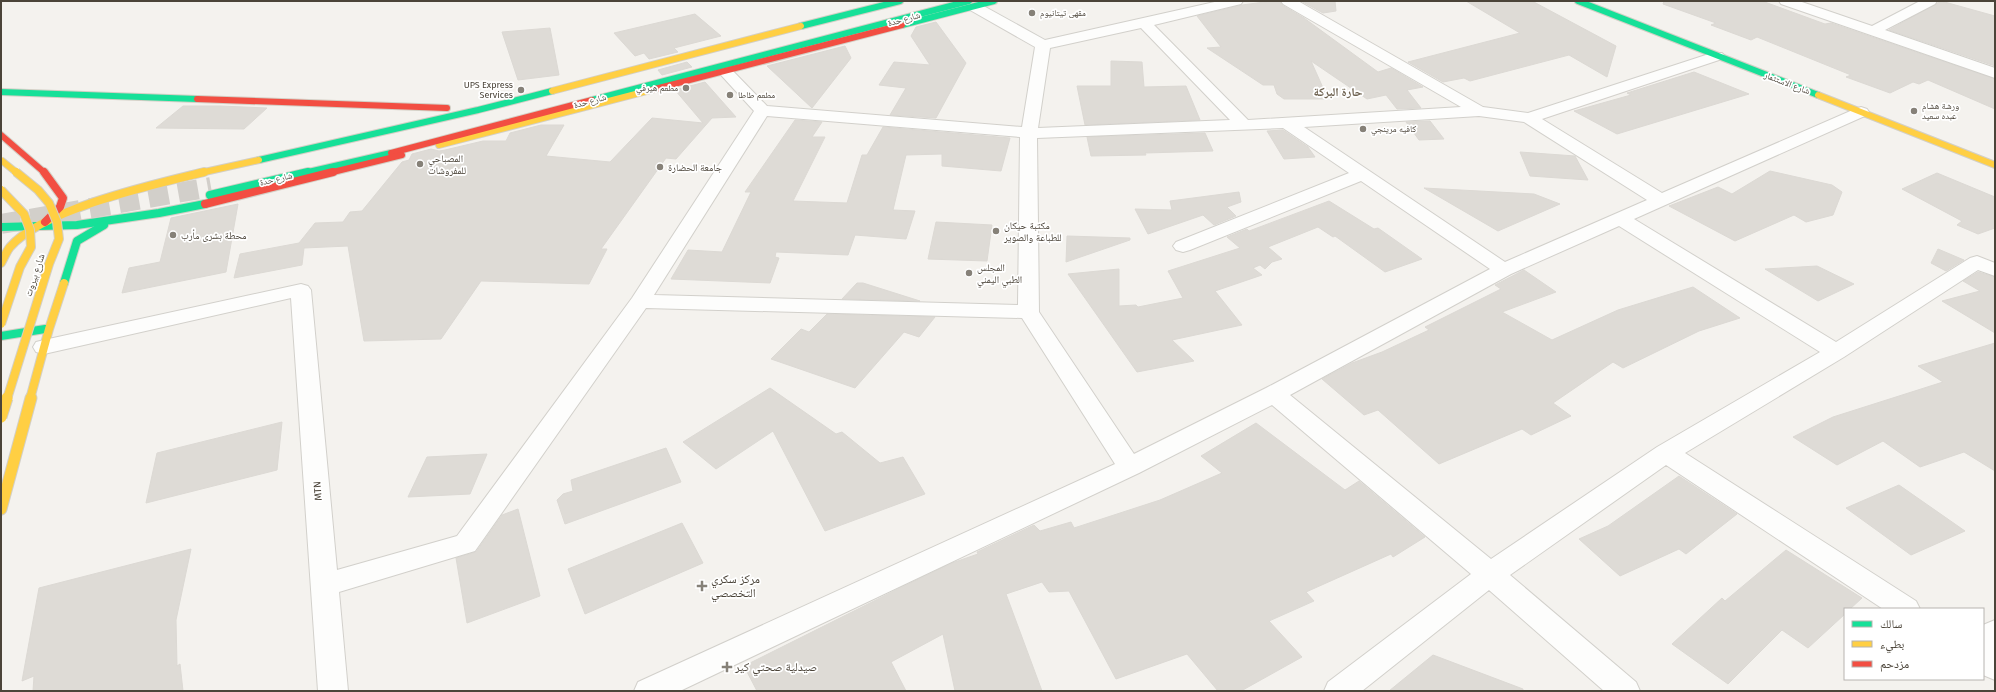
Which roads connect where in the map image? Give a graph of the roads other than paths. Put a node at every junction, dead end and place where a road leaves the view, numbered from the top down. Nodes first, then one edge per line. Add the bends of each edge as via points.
1 (994, 1) edge
2 (1236, 1) edge
3 (1288, 1) edge
4 (1578, 1) edge
5 (1786, 1) edge
6 (1930, 1) edge
7 (903, 4) edge
8 (972, 4) edge
9 (1144, 24) junction
10 (1874, 31) junction
11 (1043, 45) junction
12 (1717, 56) junction
13 (726, 72) junction
14 (1995, 73) edge
15 (1, 92) edge
16 (478, 110) junction
17 (762, 111) junction
18 (1479, 111) junction
19 (1861, 112) junction
20 (1529, 118) junction
21 (1287, 123) junction
22 (1243, 124) junction
23 (1029, 133) junction
24 (1, 135) edge
25 (1, 160) edge
26 (1995, 165) edge
27 (199, 173) junction
28 (1363, 174) junction
29 (1, 190) edge
30 (174, 190) dead end
31 (1662, 200) junction
32 (174, 201) dead end
33 (189, 208) junction
34 (11, 218) dead end
35 (1620, 219) junction
36 (121, 220) junction
37 (41, 226) junction
38 (1, 227) edge
39 (1, 237) edge
40 (77, 241) junction
41 (1183, 246) dead end
42 (6, 248) edge
43 (1, 263) edge
44 (1504, 270) junction
45 (1995, 270) edge
46 (640, 301) junction
47 (1028, 312) junction
48 (1, 324) edge
49 (1, 336) edge
50 (46, 338) junction
51 (1836, 352) junction
52 (1274, 394) junction
53 (1, 417) edge
54 (1666, 453) junction
55 (1130, 467) junction
56 (1, 509) edge
57 (1490, 574) junction
58 (324, 584) junction
59 (1904, 608) edge
60 (1995, 632) edge
61 (1984, 642) edge
62 (1984, 660) edge
63 (1995, 667) edge
64 (657, 689) edge
65 (333, 691) edge
66 (1339, 691) edge
67 (1624, 691) edge

1 - 8 street
2 - 9 street
3 - 18 street
4 - 12 street, شارع الاستثمار
5 - 10 street
6 - 10 street
7 - 8 street, شارع حدة via 399,144 210,191 410,148
7 - 16 street
8 - 11 street
8 - 13 street
9 - 11 street
9 - 22 street
10 - 14 street
11 - 23 street
12 - 19 street, شارع الاستثمار
12 - 20 street
13 - 17 street
13 - 33 street
15 - 16 street
16 - 27 street
17 - 23 street
17 - 46 street
18 - 20 street
18 - 21 street
19 - 26 street, شارع الاستثمار
19 - 31 street
20 - 31 street
21 - 22 street
21 - 28 street
22 - 23 street
23 - 47 street
24 - 37 street via 44,171 63,198 60,208
25 - 53 street, شارع بيروت, bridge via 38,190 48,203 57,222 59,239
27 - 30 street via 183,181
27 - 37 street via 107,198
28 - 41 street
28 - 44 street
29 - 48 street, شارع بيروت, bridge via 24,214 30,230 31,247 20,267
31 - 35 street
32 - 33 street
33 - 36 street
34 - 37 street
35 - 44 street
35 - 51 street
36 - 37 street
36 - 40 street via 105,225
37 - 38 street
37 - 39 street
37 - 40 street via 69,232
37 - 42 street
40 - 50 street
42 - 43 street
44 - 52 street
45 - 51 street via 1977,262
46 - 47 street
46 - 58 street via 466,544
47 - 55 street
49 - 50 street
50 - 56 street
50 - 58 street, MTN via 301,290
51 - 54 street
52 - 55 street
52 - 57 street
54 - 57 street
54 - 59 street
55 - 64 street
57 - 66 street
57 - 67 street
58 - 65 street, MTN
60 - 61 street
62 - 63 street

